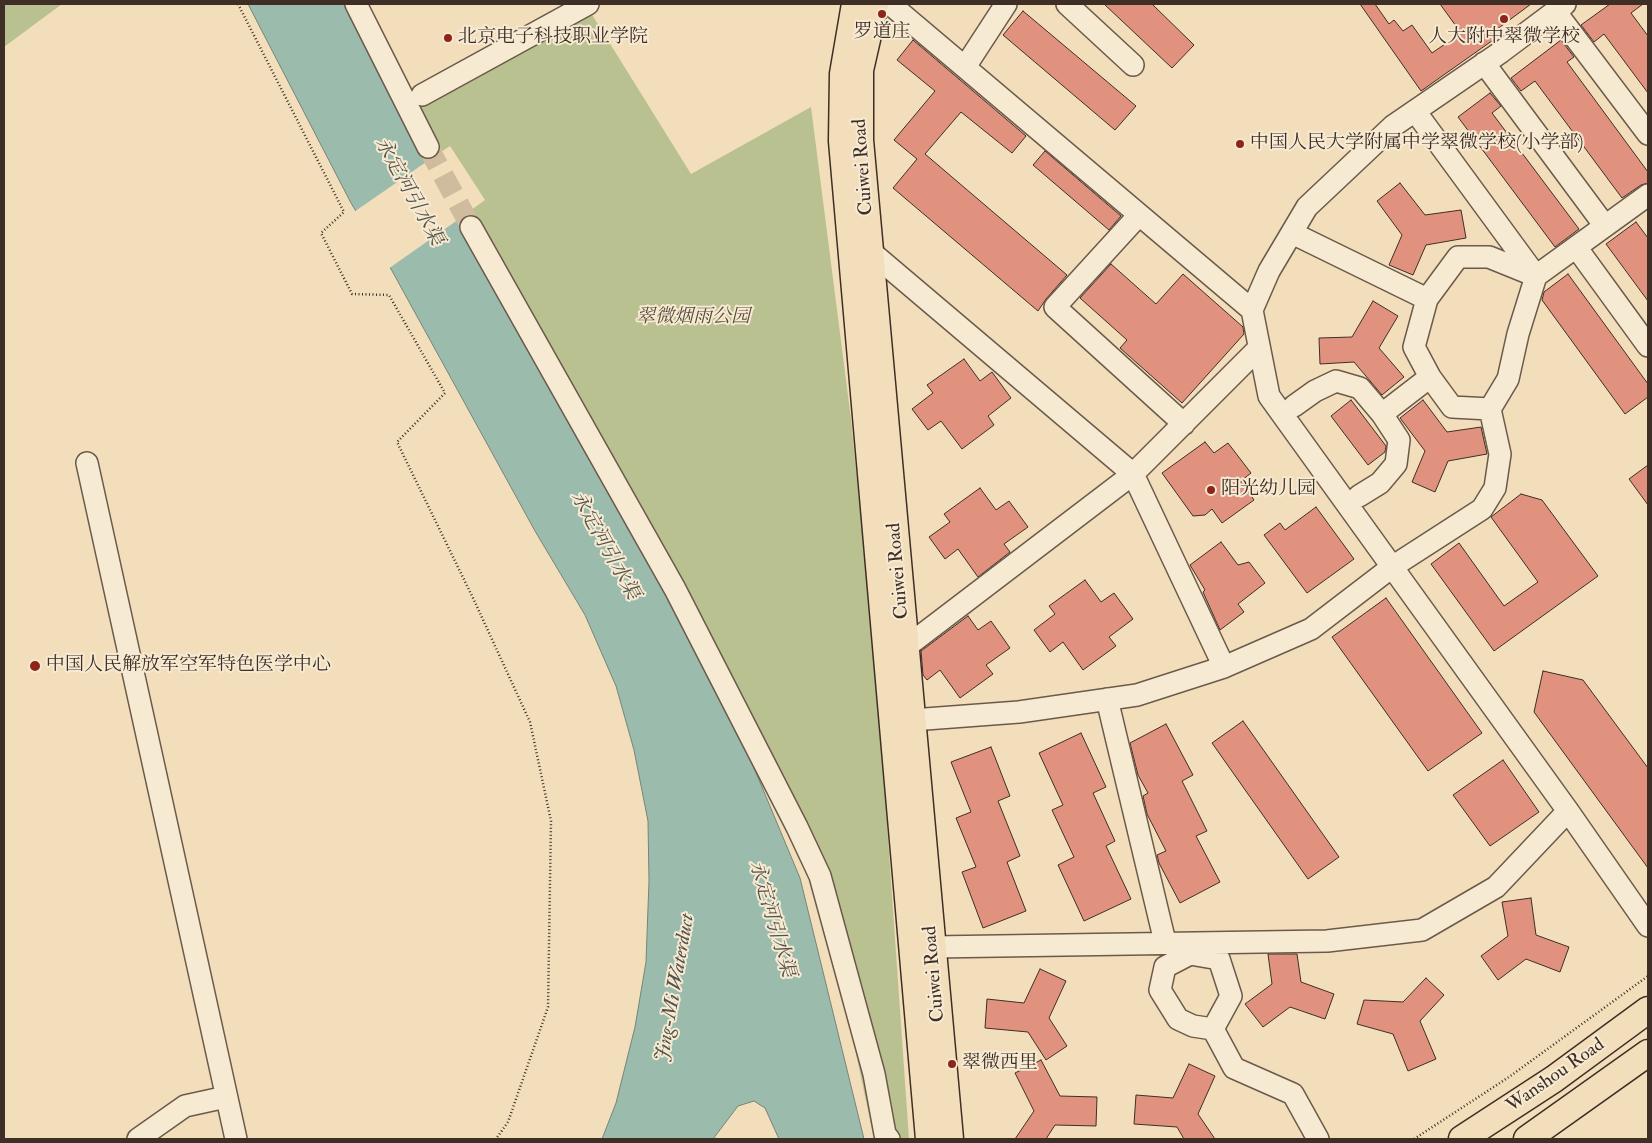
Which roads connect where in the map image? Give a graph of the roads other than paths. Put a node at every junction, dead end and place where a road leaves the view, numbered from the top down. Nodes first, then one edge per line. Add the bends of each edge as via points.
1 (356, 4) edge
2 (588, 4) edge
3 (855, 4) edge
4 (876, 4) edge
5 (890, 4) edge
6 (1006, 4) edge
7 (1067, 4) edge
8 (1560, 7) edge
9 (1484, 63) junction
10 (1133, 65) dead end
11 (965, 67) junction
12 (422, 95) dead end
13 (1415, 112) junction
14 (1648, 134) edge
15 (428, 147) tunnel mouth
16 (1647, 197) edge
17 (1139, 215) junction
18 (1605, 226) junction
19 (471, 227) tunnel mouth
20 (1292, 233) junction
21 (1576, 247) junction
22 (871, 252) junction
23 (1536, 276) junction
24 (1427, 299) junction
25 (1252, 310) junction
26 (1648, 346) edge
27 (1259, 348) junction
28 (1430, 377) junction
29 (1294, 406) dead end
30 (1490, 409) junction
31 (1382, 414) junction
32 (1184, 424) junction
33 (87, 463) dead end
34 (1133, 474) junction
35 (1359, 496) dead end
36 (1392, 567) junction
37 (906, 647) junction
38 (1224, 667) junction
39 (1107, 699) junction
40 (912, 720) junction
41 (1568, 811) junction
42 (1648, 926) edge
43 (1165, 942) junction
44 (933, 948) junction
45 (1648, 1010) edge
46 (1213, 1029) dead end
47 (1648, 1053) edge
48 (226, 1097) junction
49 (138, 1139) edge
50 (236, 1139) edge
51 (889, 1139) edge
52 (929, 1139) edge
53 (950, 1139) edge
54 (1318, 1139) edge
55 (1462, 1139) edge
56 (1528, 1139) edge

1 - 15 street
2 - 12 street
3 - 52 main road, Cuiwei Road via 843,74 842,141
4 - 22 main road, Cuiwei Road via 860,70 860,140
5 - 11 street
6 - 11 street
7 - 10 street
8 - 9 street
8 - 14 street
9 - 13 street
9 - 18 street
11 - 17 street
13 - 20 street via 1394,126 1307,207
13 - 23 street
16 - 18 street
17 - 25 street
17 - 32 street via 1055,308
18 - 21 street
19 - 51 street via 675,589 820,876 874,1074 884,1134
20 - 24 street
20 - 25 street via 1269,271
21 - 23 street
21 - 26 street
22 - 34 street
22 - 37 main road, Cuiwei Road
23 - 24 street via 1489,257 1458,257
23 - 30 street via 1508,379
24 - 28 street via 1414,347
25 - 27 street
27 - 32 street
27 - 36 street via 1269,396
28 - 30 street via 1452,407
28 - 31 street
29 - 31 street via 1336,381 1360,388
30 - 36 street via 1500,454 1491,495 1482,509
31 - 35 street via 1400,440 1396,464 1380,483
32 - 34 street
33 - 48 street
34 - 37 street
34 - 38 street
36 - 38 street via 1311,628
36 - 41 street
37 - 40 main road, Cuiwei Road
38 - 39 street via 1136,695
39 - 40 street via 1019,712
39 - 43 street
40 - 44 main road, Cuiwei Road
41 - 42 street
41 - 43 street via 1496,887 1422,930 1327,941
43 - 44 street
44 - 53 main road, Cuiwei Road
45 - 55 main road, Wanshou Road via 1554,1079
46 - 54 street via 1234,1068 1293,1094
47 - 56 main road, Wanshou Road
48 - 49 street via 185,1106
48 - 50 street

